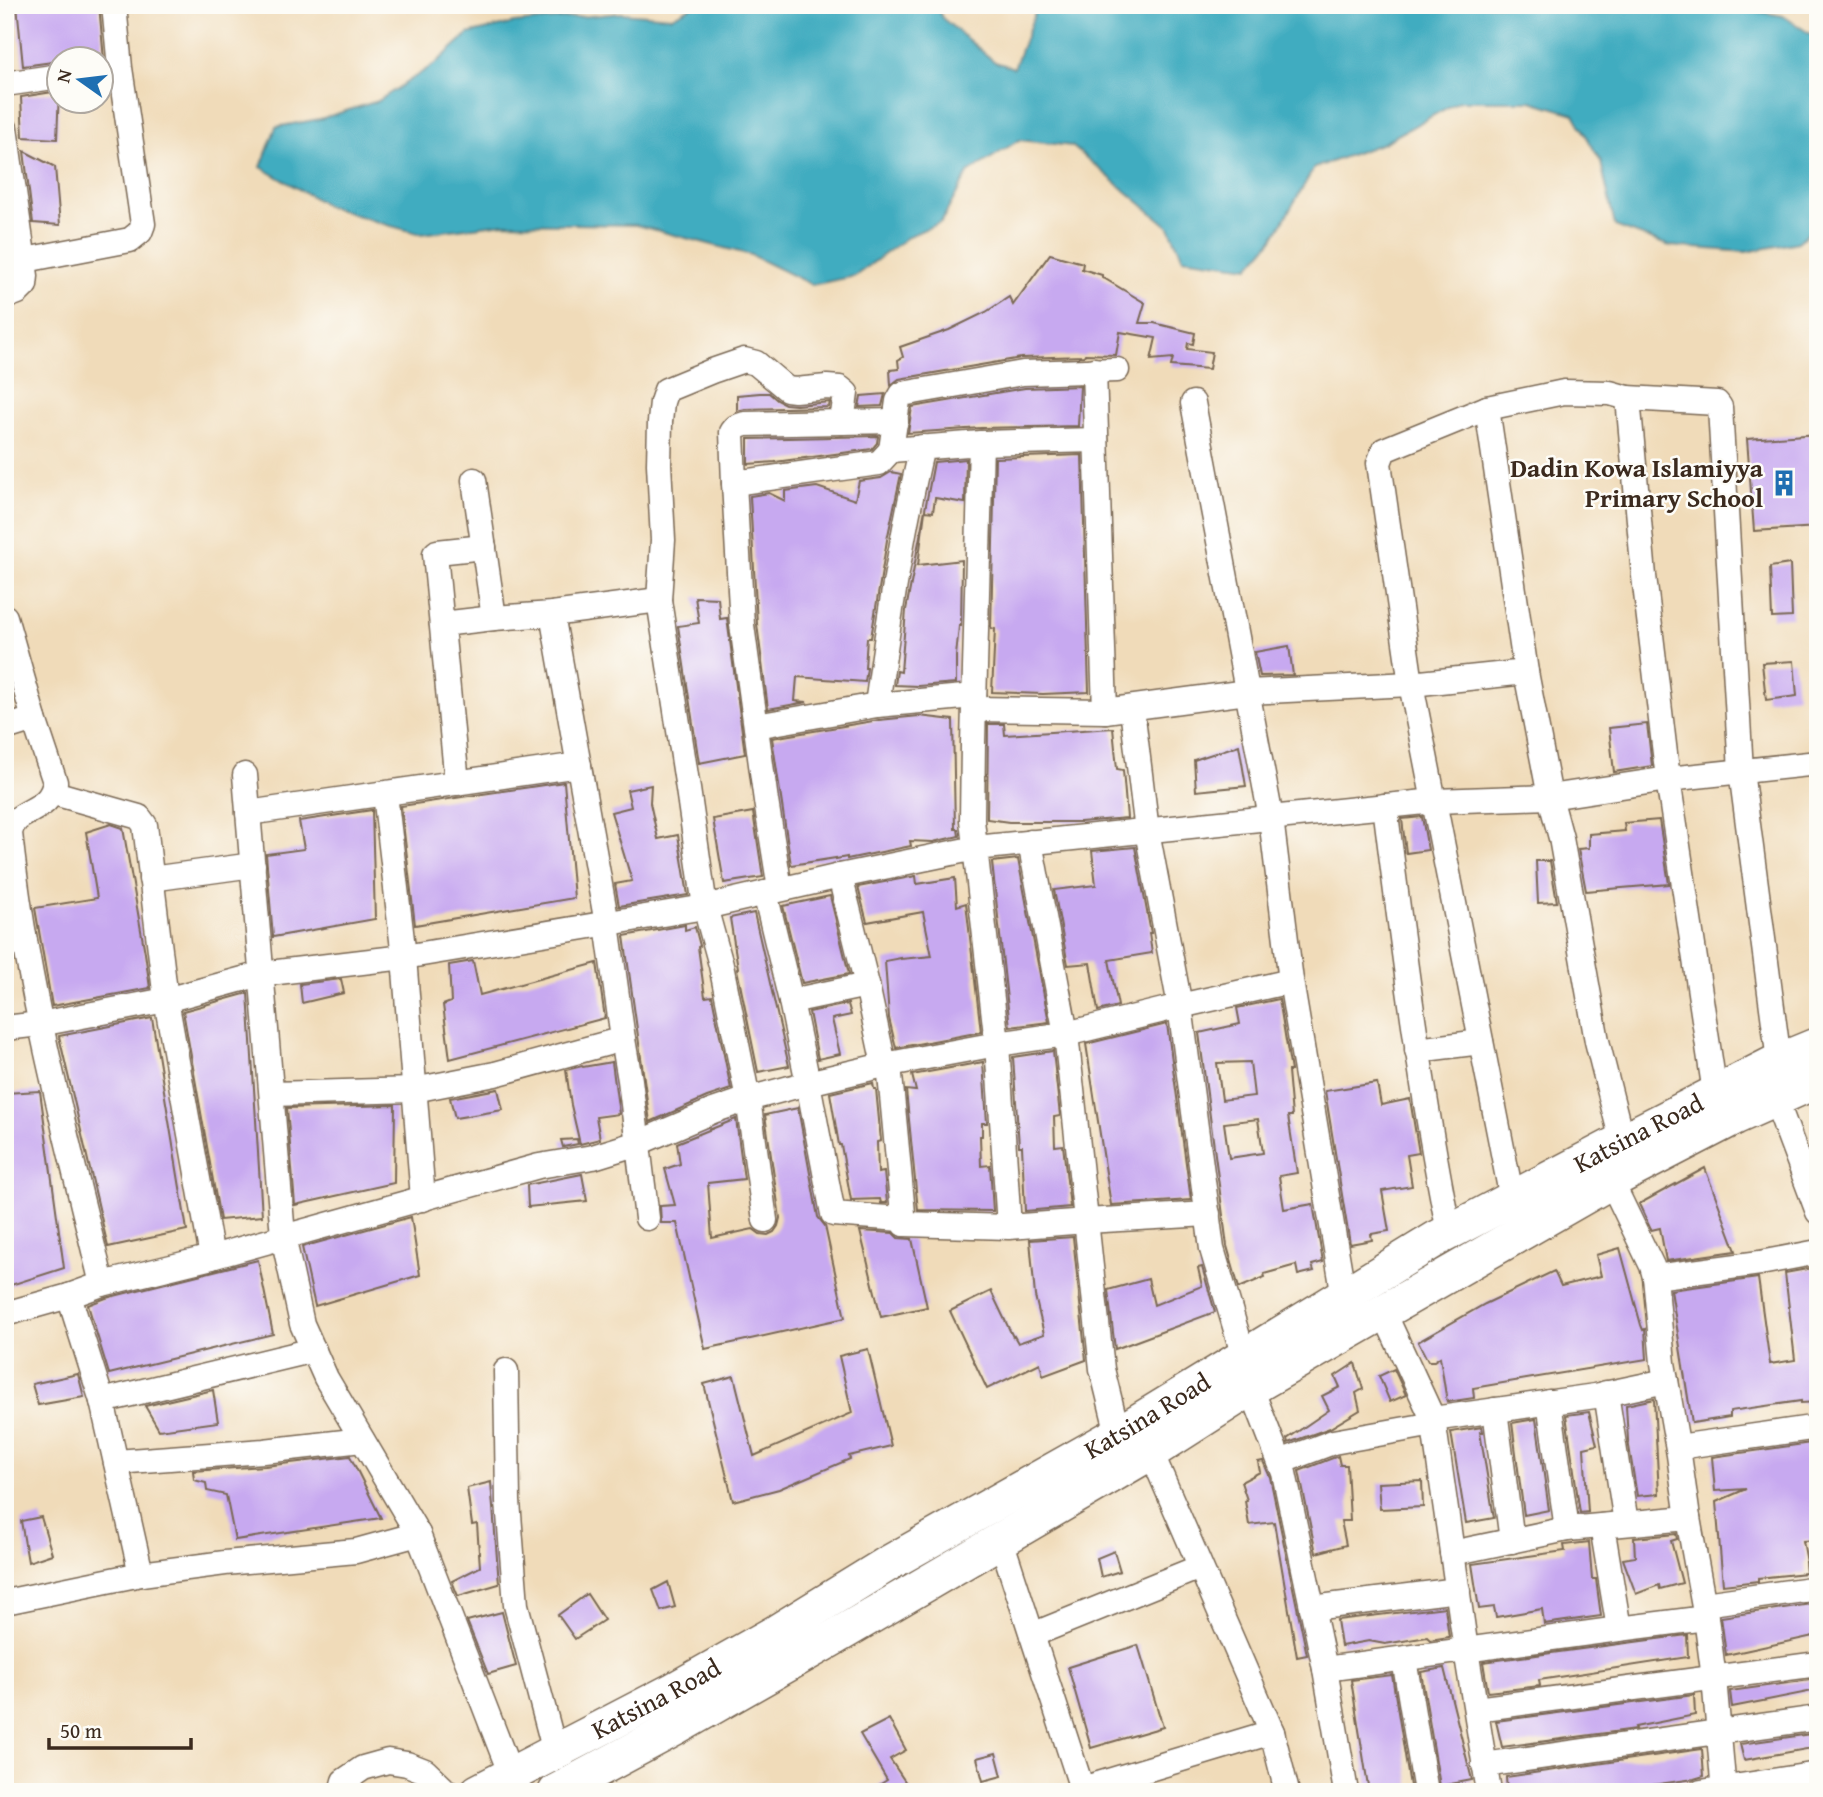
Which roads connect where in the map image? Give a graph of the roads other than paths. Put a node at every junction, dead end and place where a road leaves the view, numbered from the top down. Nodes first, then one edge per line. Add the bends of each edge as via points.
1 (114, 5) edge
2 (112, 46) edge
3 (46, 78) edge
4 (5, 84) edge
5 (116, 93) edge
6 (5, 128) edge
7 (10, 189) edge
8 (25, 260) junction
9 (5, 297) edge
10 (1628, 397) junction
11 (1193, 403) dead end
12 (1487, 408) junction
13 (896, 421) junction
14 (842, 422) junction
15 (1096, 440) junction
16 (981, 443) junction
17 (922, 447) junction
18 (891, 450) junction
19 (474, 480) dead end
20 (734, 483) junction
21 (484, 547) junction
22 (659, 600) junction
23 (552, 614) junction
24 (494, 618) junction
25 (6, 623) edge
26 (442, 624) junction
27 (1526, 672) junction
28 (1411, 684) junction
29 (1247, 692) junction
30 (974, 702) junction
31 (877, 705) junction
32 (1132, 709) junction
33 (1105, 711) junction
34 (34, 719) junction
35 (756, 726) junction
36 (5, 728) edge
37 (1818, 763) edge
38 (579, 765) junction
39 (1741, 771) junction
40 (245, 775) dead end
41 (1668, 779) junction
42 (457, 783) junction
43 (54, 793) junction
44 (385, 794) junction
45 (1550, 797) junction
46 (1435, 801) junction
47 (1385, 806) junction
48 (248, 813) junction
49 (1271, 818) junction
50 (1147, 831) junction
51 (1030, 842) junction
52 (976, 848) junction
53 (253, 865) junction
54 (841, 876) junction
55 (151, 879) junction
56 (772, 891) junction
57 (705, 907) junction
58 (607, 924) junction
59 (404, 957) junction
60 (261, 974) junction
61 (1291, 981) junction
62 (867, 985) junction
63 (166, 1000) junction
64 (791, 1002) junction
65 (1180, 1006) junction
66 (40, 1024) junction
67 (5, 1028) edge
68 (1066, 1034) junction
69 (622, 1039) junction
70 (1481, 1042) junction
71 (997, 1044) junction
72 (1818, 1045) edge
73 (1417, 1050) junction
74 (1779, 1061) junction
75 (887, 1064) junction
76 (1818, 1080) edge
77 (808, 1083) junction
78 (414, 1090) junction
79 (1715, 1093) junction
80 (272, 1094) junction
81 (1775, 1098) junction
82 (748, 1099) junction
83 (1622, 1140) junction
84 (638, 1143) junction
85 (1611, 1181) junction
86 (423, 1199) junction
87 (1512, 1199) junction
88 (1818, 1212) edge
89 (1208, 1214) junction
90 (648, 1218) dead end
91 (765, 1220) dead end
92 (1086, 1221) junction
93 (904, 1224) junction
94 (1009, 1227) junction
95 (1449, 1232) junction
96 (283, 1236) junction
97 (1818, 1252) edge
98 (212, 1257) junction
99 (1655, 1277) junction
100 (102, 1284) junction
101 (69, 1296) junction
102 (1344, 1297) junction
103 (1384, 1312) junction
104 (5, 1314) edge
105 (314, 1350) junction
106 (506, 1371) dead end
107 (1248, 1373) junction
108 (1667, 1381) junction
109 (1606, 1393) junction
110 (102, 1401) junction
111 (1549, 1402) junction
112 (1495, 1410) junction
113 (1433, 1422) junction
114 (1818, 1427) edge
115 (1118, 1434) junction
116 (362, 1440) junction
117 (1678, 1447) junction
118 (1151, 1452) junction
119 (116, 1462) junction
120 (1280, 1462) junction
121 (1688, 1518) junction
122 (1614, 1524) junction
123 (1567, 1529) junction
124 (418, 1534) junction
125 (1000, 1540) junction
126 (1511, 1541) junction
127 (1452, 1553) junction
128 (1200, 1567) junction
129 (141, 1574) junction
130 (1818, 1588) edge
131 (1458, 1590) junction
132 (5, 1602) edge
133 (1312, 1608) junction
134 (1705, 1611) junction
135 (1619, 1629) junction
136 (1031, 1635) junction
137 (1466, 1650) junction
138 (1404, 1659) junction
139 (1818, 1664) edge
140 (1325, 1669) junction
141 (1714, 1678) junction
142 (1476, 1709) junction
143 (1818, 1718) edge
144 (1272, 1732) junction
145 (1719, 1733) junction
146 (555, 1752) junction
147 (1484, 1765) junction
148 (1818, 1774) edge
149 (511, 1775) junction
150 (1082, 1790) edge
151 (1716, 1791) edge
152 (341, 1792) edge
153 (447, 1792) edge
154 (478, 1792) edge
155 (556, 1792) edge
156 (1287, 1792) edge
157 (1346, 1792) edge
158 (1426, 1792) edge
159 (1489, 1792) edge

1 - 2 street
3 - 4 street
5 - 8 street via 143,224 140,232 130,240
6 - 7 street
7 - 8 street
8 - 9 street via 25,285
10 - 12 street via 1564,392
10 - 39 street via 1717,403 1720,407
10 - 41 street
11 - 29 street
12 - 27 street
12 - 28 street via 1384,450 1379,463
13 - 14 street
13 - 15 street via 902,394 1023,373 1106,370
13 - 18 street
14 - 20 street via 736,427 732,432
14 - 22 street via 846,393 841,388 787,389 757,363 744,360 666,390 660,422 663,540
15 - 16 street
15 - 33 street
16 - 17 street
16 - 30 street
17 - 18 street
17 - 31 street
18 - 20 street via 879,463
19 - 21 street
20 - 35 street via 742,625
21 - 24 street
21 - 26 street via 436,552
22 - 23 street
22 - 57 street
23 - 24 street
23 - 38 street
24 - 26 street
25 - 34 street
26 - 42 street
27 - 28 street
27 - 45 street
28 - 29 street
28 - 46 street
29 - 32 street
29 - 49 street
30 - 31 street
30 - 33 street
30 - 52 street via 972,820
31 - 35 street
32 - 33 street
32 - 50 street
34 - 36 street
34 - 43 street via 55,782
35 - 56 street
37 - 39 street
38 - 42 street
38 - 58 street
39 - 41 street
39 - 74 street
40 - 48 street
41 - 45 street
41 - 79 street
42 - 44 street
43 - 55 street via 139,817 145,825
43 - 66 street via 11,825 10,833 16,895
44 - 48 street
44 - 59 street
45 - 46 street
45 - 83 street via 1597,1041
46 - 47 street
46 - 70 street
47 - 49 street
47 - 73 street
48 - 53 street
49 - 50 street
49 - 61 street
50 - 51 street
50 - 65 street
51 - 52 street
51 - 68 street
52 - 54 street
52 - 71 street
53 - 55 street
53 - 60 street
54 - 56 street
54 - 62 street
55 - 63 street
56 - 57 street
56 - 64 street
57 - 58 street
57 - 82 street
58 - 59 street
58 - 69 street
59 - 60 street
59 - 78 street
60 - 63 street
60 - 80 street
61 - 65 street
61 - 102 street
62 - 64 street
62 - 75 street
63 - 66 street
63 - 98 street
64 - 77 street
65 - 68 street
65 - 89 street
66 - 67 street
66 - 100 street
68 - 71 street
68 - 92 street
69 - 78 street via 495,1074
69 - 84 street
70 - 73 street
70 - 87 street
71 - 75 street
71 - 94 street
72 - 74 highway, Katsina Road
73 - 95 street
74 - 79 highway, Katsina Road
75 - 77 street
75 - 93 street
76 - 81 highway, Katsina Road
77 - 82 street
77 - 93 street via 833,1214 901,1219
78 - 80 street
78 - 86 street
79 - 83 highway, Katsina Road
80 - 96 street
81 - 85 highway, Katsina Road
81 - 88 street
82 - 84 street
82 - 91 street
83 - 87 highway, Katsina Road
84 - 86 street
84 - 90 street
85 - 99 street
85 - 103 highway, Katsina Road
86 - 96 street
87 - 95 highway, Katsina Road
89 - 92 street
89 - 107 street via 1212,1249
92 - 94 street
92 - 115 street via 1102,1369
93 - 94 street
95 - 102 highway, Katsina Road
96 - 98 street
96 - 105 street via 302,1324
97 - 99 street
98 - 100 street
99 - 108 street
100 - 101 street
101 - 104 street
101 - 110 street
102 - 107 highway, Katsina Road
103 - 107 highway, Katsina Road
103 - 113 street
105 - 110 street
105 - 116 street
106 - 146 street via 508,1502 516,1605
107 - 115 highway, Katsina Road
107 - 118 highway, Katsina Road
107 - 120 street
108 - 109 street
108 - 117 street
109 - 111 street
109 - 122 street
110 - 119 street
111 - 112 street
111 - 123 street
112 - 113 street
112 - 126 street
113 - 120 street via 1334,1442
113 - 127 street
114 - 117 street
115 - 146 highway, Katsina Road via 720,1665
116 - 119 street
116 - 124 street
117 - 121 street
118 - 125 highway, Katsina Road
118 - 128 street
119 - 129 street
120 - 133 street
121 - 122 street
121 - 134 street
122 - 123 street
122 - 135 street
123 - 126 street
124 - 129 street via 356,1551
124 - 149 street
125 - 136 street
125 - 155 highway, Katsina Road
126 - 127 street
127 - 131 street
128 - 136 street
128 - 144 street
129 - 132 street
130 - 134 street
131 - 133 street
131 - 137 street
133 - 140 street
134 - 135 street
134 - 141 street
135 - 137 street
136 - 150 street
137 - 138 street
137 - 142 street
138 - 140 street
138 - 158 street
139 - 141 street
140 - 157 street
141 - 142 street
141 - 145 street
142 - 147 street
143 - 145 street
144 - 150 street
144 - 156 street
145 - 147 street
145 - 151 street
146 - 149 highway, Katsina Road
147 - 159 street
148 - 151 street
149 - 154 highway, Katsina Road
152 - 153 street via 344,1781 363,1768 388,1761 425,1772

